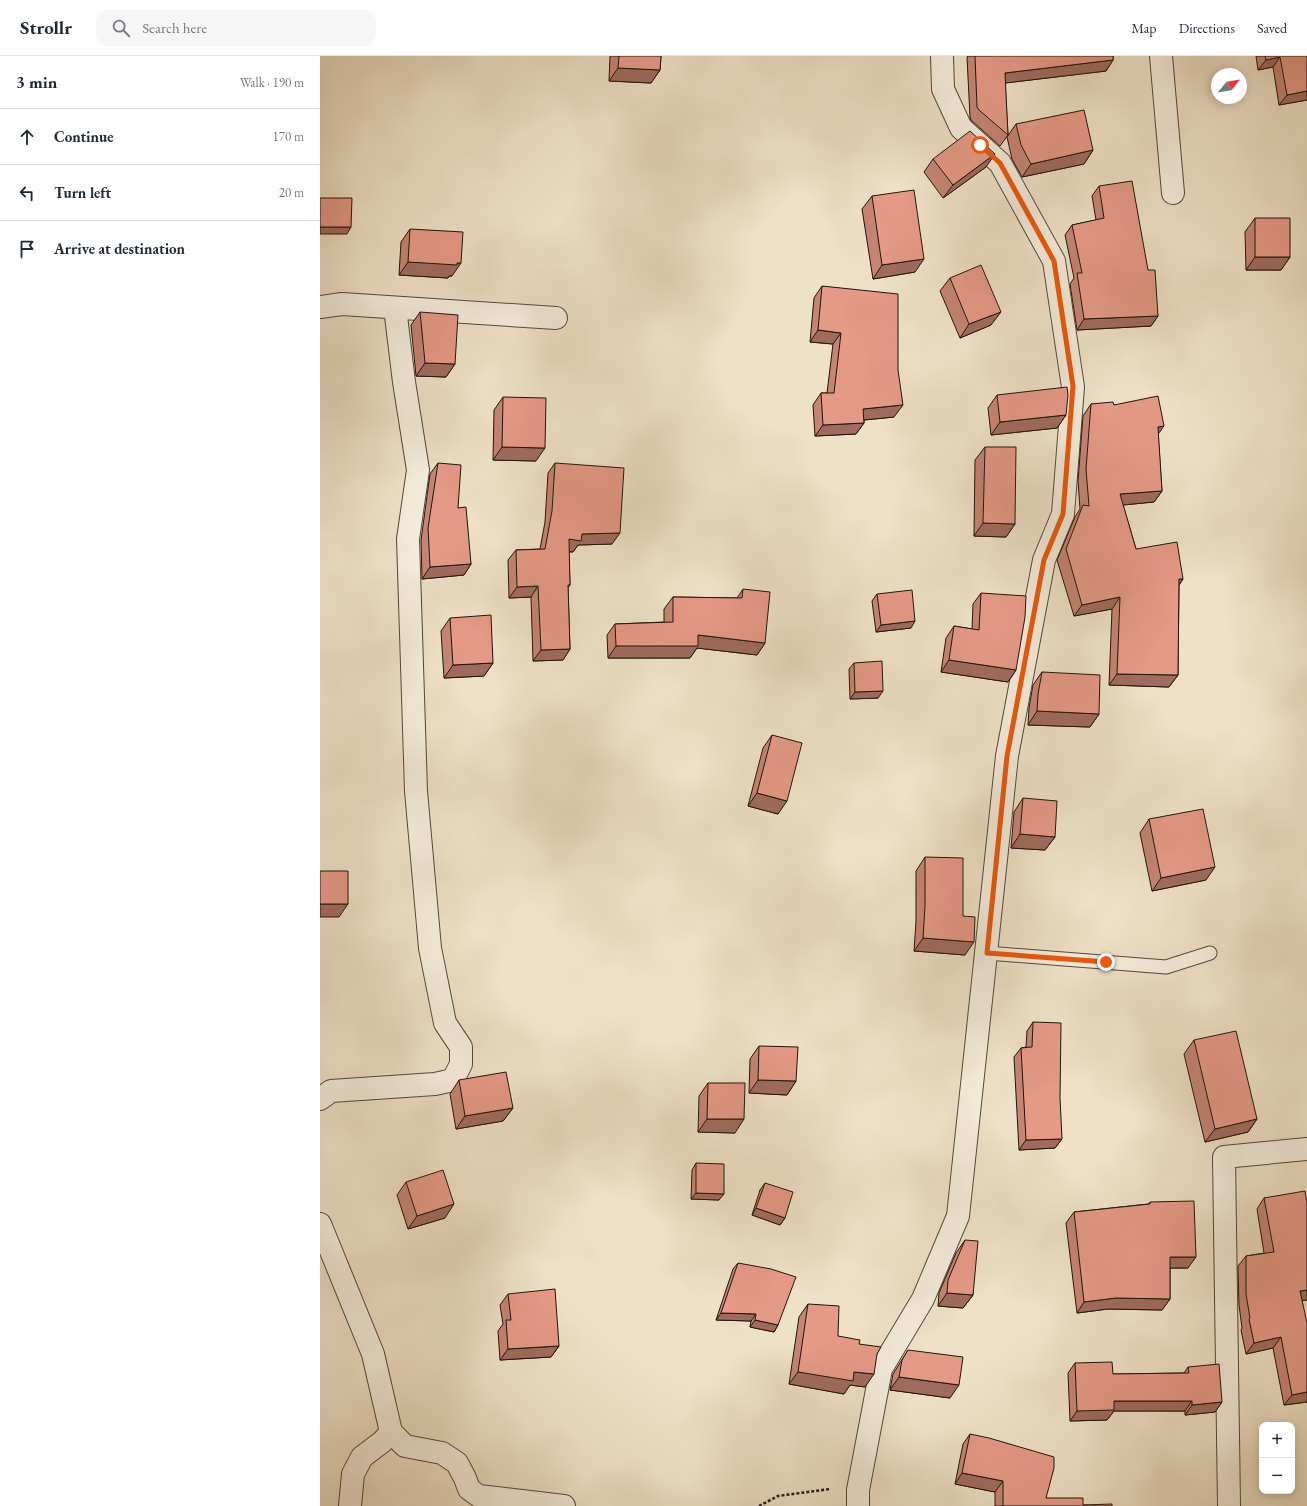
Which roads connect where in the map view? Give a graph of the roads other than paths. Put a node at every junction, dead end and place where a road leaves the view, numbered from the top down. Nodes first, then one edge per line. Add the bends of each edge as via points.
1 (942, 56) edge
2 (1161, 56) edge
3 (1173, 193) dead end
4 (320, 307) edge
5 (395, 308) junction
6 (556, 318) dead end
7 (987, 953) junction
8 (1210, 953) dead end
9 (320, 1099) edge
10 (1307, 1149) edge
11 (320, 1224) edge
12 (391, 1432) junction
13 (350, 1506) edge
14 (564, 1506) edge
15 (858, 1506) edge
16 (1229, 1506) edge

1 - 7 street via 943,89 962,128 1000,163 1054,261 1073,386 1063,514 1044,560 1007,756
2 - 3 street
4 - 5 street via 342,304
5 - 6 street
5 - 9 street via 418,470 408,539 416,791 430,948 445,1023 460,1047 460,1064 453,1080 435,1084 331,1091
7 - 8 lane via 1166,967
7 - 15 street via 958,1216 922,1299 881,1369 858,1490
10 - 16 street via 1224,1157
11 - 12 street via 373,1354
12 - 13 street via 359,1462 353,1474
12 - 14 street via 405,1446 442,1453 457,1463 469,1489 479,1496

